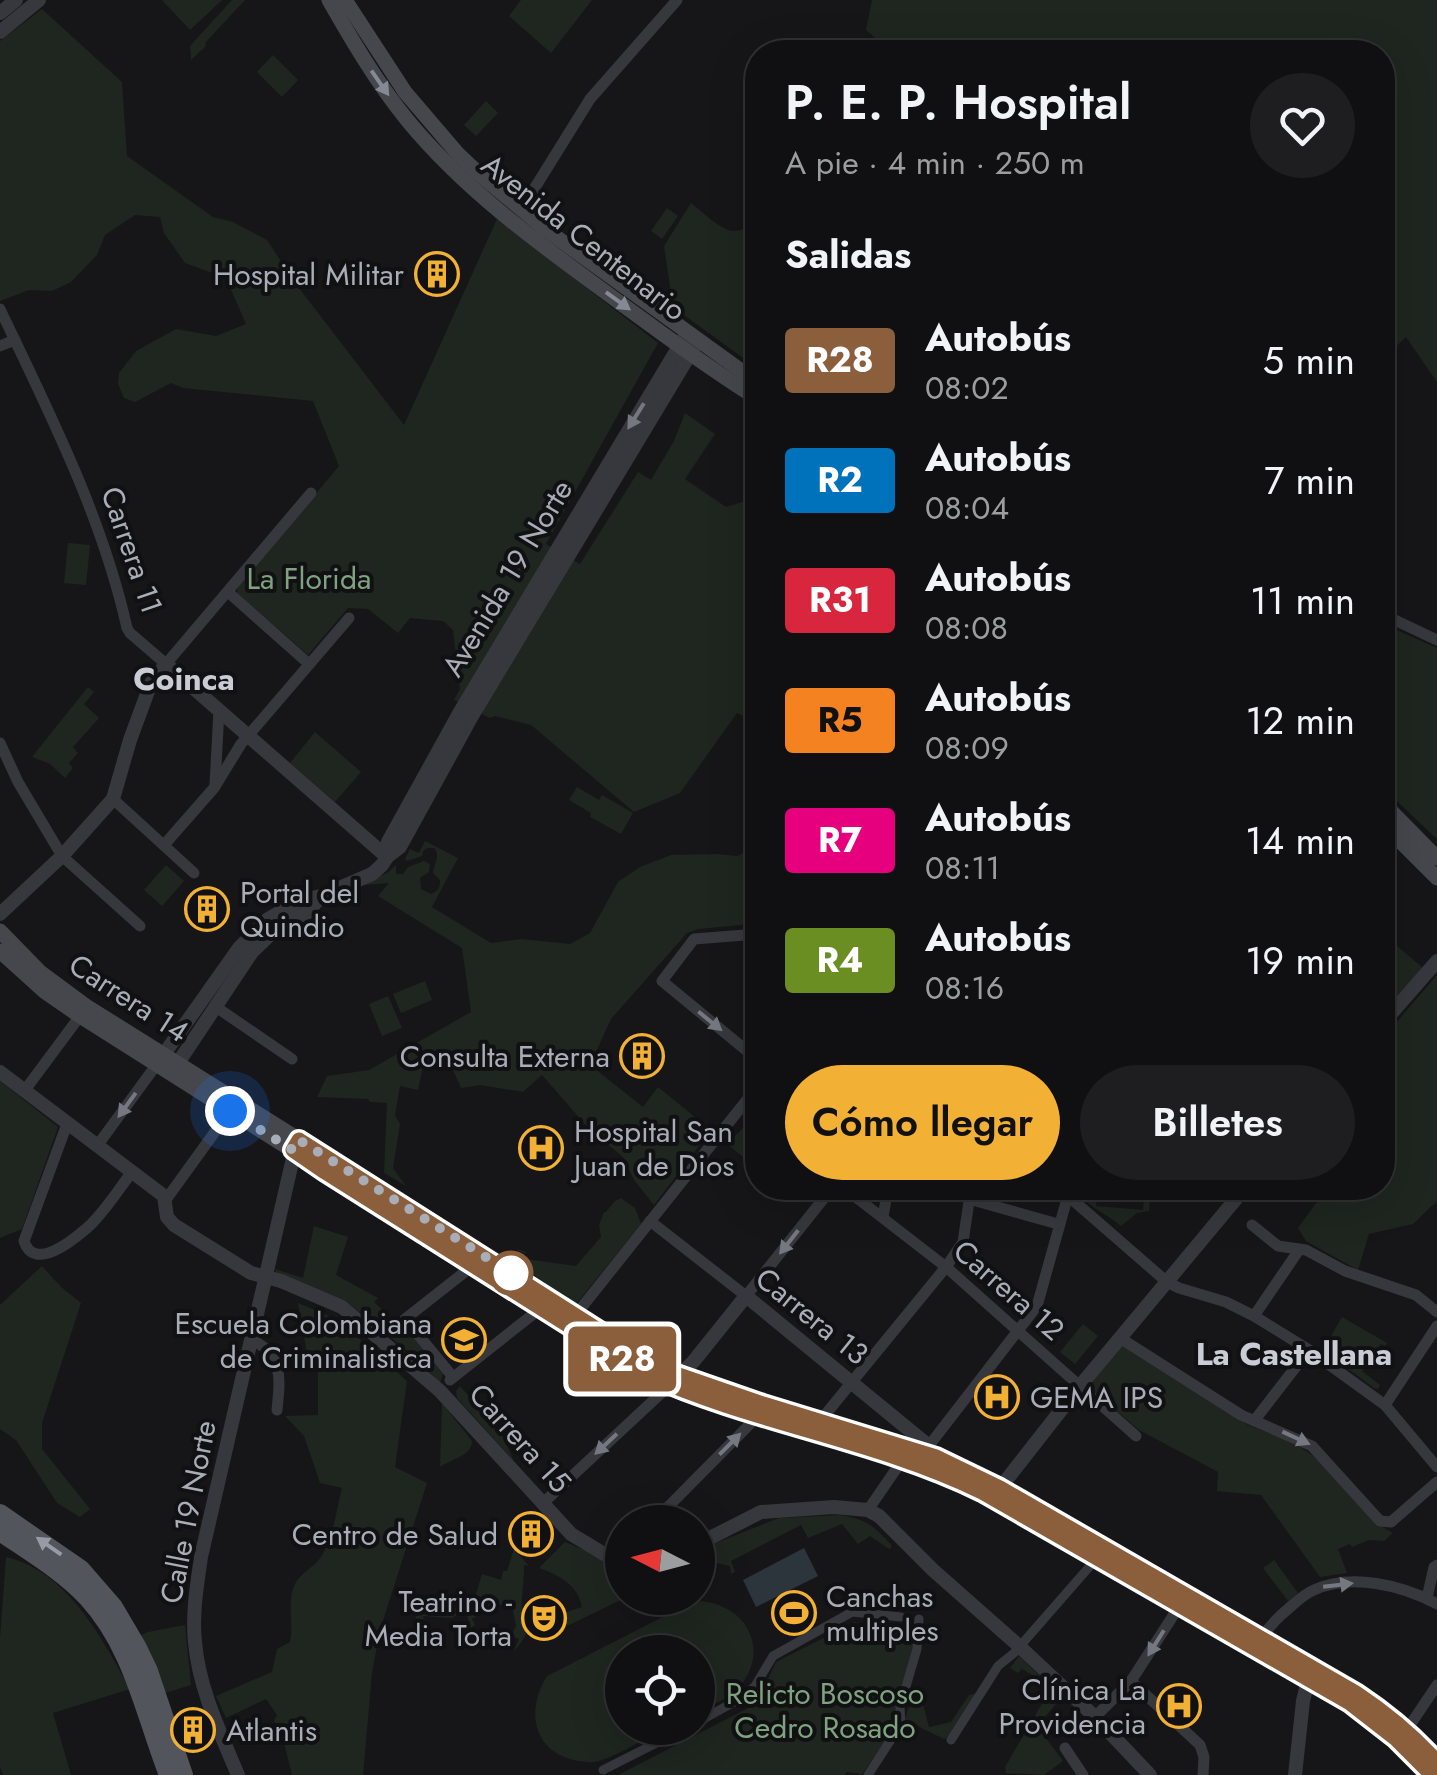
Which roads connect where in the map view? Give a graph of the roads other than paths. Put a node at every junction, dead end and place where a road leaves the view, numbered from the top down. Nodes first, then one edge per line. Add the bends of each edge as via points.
1 (329, 0) edge
2 (346, 0) edge
3 (677, 0) edge
4 (28, 3) edge
5 (0, 13) edge
6 (0, 32) edge
7 (438, 142) junction
8 (521, 210) junction
9 (0, 309) edge
10 (15, 340) junction
11 (688, 343) junction
12 (0, 346) edge
13 (745, 375) edge
14 (745, 389) edge
15 (310, 493) dead end
16 (228, 592) junction
17 (348, 618) dead end
18 (1395, 620) edge
19 (1437, 640) edge
20 (166, 664) junction
21 (309, 664) junction
22 (219, 710) junction
23 (248, 736) junction
24 (0, 743) edge
25 (214, 788) junction
26 (113, 799) junction
27 (1395, 815) edge
28 (1395, 836) edge
29 (164, 845) junction
30 (62, 856) junction
31 (386, 857) junction
32 (1437, 858) edge
33 (194, 873) dead end
34 (1437, 878) edge
35 (321, 896) junction
36 (0, 914) edge
37 (140, 926) dead end
38 (0, 931) edge
39 (745, 935) edge
40 (0, 951) edge
41 (1437, 961) edge
42 (216, 1007) junction
43 (1395, 1009) edge
44 (80, 1016) junction
45 (745, 1049) edge
46 (166, 1060) junction
47 (292, 1060) dead end
48 (0, 1072) edge
49 (25, 1090) junction
50 (745, 1102) edge
51 (230, 1111) junction
52 (67, 1124) junction
53 (296, 1145) junction
54 (98, 1146) junction
55 (132, 1172) junction
56 (822, 1200) edge
57 (860, 1200) edge
58 (886, 1200) edge
59 (969, 1200) edge
60 (990, 1200) edge
61 (1065, 1200) edge
62 (1078, 1200) edge
63 (1235, 1200) edge
64 (165, 1201) junction
65 (884, 1218) junction
66 (650, 1221) junction
67 (1058, 1224) junction
68 (1252, 1226) dead end
69 (1299, 1250) junction
70 (474, 1264) junction
71 (946, 1267) junction
72 (266, 1278) junction
73 (1167, 1282) junction
74 (746, 1296) junction
75 (541, 1308) junction
76 (1437, 1312) edge
77 (1254, 1316) junction
78 (572, 1320) junction
79 (1437, 1326) edge
80 (1019, 1330) junction
81 (1120, 1338) junction
82 (252, 1340) junction
83 (1433, 1340) edge
84 (1309, 1350) junction
85 (453, 1377) junction
86 (674, 1380) junction
87 (852, 1383) junction
88 (1080, 1386) junction
89 (440, 1391) junction
90 (1385, 1405) junction
91 (277, 1410) dead end
92 (758, 1415) junction
93 (1254, 1421) junction
94 (820, 1422) junction
95 (1136, 1436) dead end
96 (932, 1452) junction
97 (904, 1460) junction
98 (1437, 1466) edge
99 (1437, 1482) edge
100 (1000, 1488) junction
101 (542, 1504) junction
102 (670, 1505) edge
103 (868, 1510) junction
104 (3, 1528) edge
105 (715, 1536) edge
106 (605, 1554) edge
107 (1097, 1558) junction
108 (1437, 1564) edge
109 (1432, 1601) edge
110 (1180, 1605) junction
111 (900, 1617) dead end
112 (919, 1618) dead end
113 (1262, 1638) junction
114 (1022, 1643) junction
115 (1310, 1673) junction
116 (1131, 1681) junction
117 (1437, 1686) edge
118 (715, 1713) edge
119 (1095, 1717) junction
120 (1406, 1731) junction
121 (951, 1740) dead end
122 (652, 1745) edge
123 (1065, 1748) dead end
124 (1437, 1762) edge
125 (603, 1770) dead end
126 (168, 1775) edge
127 (184, 1775) edge
128 (238, 1775) edge
129 (868, 1775) edge
130 (1083, 1775) edge
131 (1150, 1775) edge
132 (1202, 1775) edge
133 (1295, 1775) edge
134 (1432, 1775) edge

1 -> 7 main road, Avenida Centenario via 388,96
2 - 7 main road
3 - 8 street via 590,99
4 - 5 street
4 - 6 street
7 - 8 main road
7 -> 11 main road, Avenida Centenario via 472,187 533,240
8 - 11 main road
9 - 10 street, Carrera 11
10 - 12 street
10 - 20 street, Carrera 11 via 105,545 127,628
11 - 13 main road
11 - 14 main road, Avenida Centenario
11 - 31 street, Avenida 19 Norte via 388,842
15 - 16 street
16 - 20 street
16 - 21 street
17 - 21 street
18 - 19 street
20 - 22 street, Carrera 11
20 - 26 street via 151,683
21 - 23 street
22 - 23 street, Carrera 11
22 - 25 street
23 - 25 street
23 - 31 street, Carrera 11
24 - 30 street
25 - 29 street
26 - 29 street
26 - 30 street
27 - 32 main road
28 - 34 main road
29 - 33 street
30 - 36 street
30 - 37 street
31 - 35 street via 372,874
35 - 42 street via 252,952
35 - 46 street via 302,900 247,938
38 - 46 main road, Carrera 14 via 55,985
39 -> 45 street via 694,938 662,982
40 - 44 main road, Carrera 14
41 - 43 street
42 - 46 street
42 - 47 street
44 - 46 main road, Carrera 14
44 - 49 street
46 - 51 main road, Carrera 14
46 - 53 main road, Carrera 14
46 -> 54 street
48 - 49 street, Carrera 15
49 - 52 street, Carrera 15
50 - 66 street
51 - 53 main road, Carrera 14
51 - 64 street
52 - 54 street, Carrera 15
52 - 55 street via 24,1240 33,1254 45,1255 88,1227
53 - 70 main road, Carrera 14
53 - 72 street, Calle 19 Norte
53 - 78 main road, Carrera 14
54 - 55 street, Carrera 15
55 - 64 street, Carrera 15
56 -> 74 street
57 - 65 street, Carrera 12
58 - 65 street
59 - 71 street via 963,1242
60 - 67 street
61 - 67 street
62 - 73 street
63 - 73 street
64 - 72 street, Carrera 15 via 174,1224
65 - 71 street, Carrera 12
66 - 74 street, Carrera 13
66 - 78 street
67 - 80 street via 1038,1306
68 - 69 street via 1278,1246
69 - 76 street via 1416,1296
69 - 77 street
70 - 75 main road, Carrera 14
70 - 85 street, Carrera 15 via 405,1320
71 - 80 street, Carrera 12
71 - 87 street
72 - 82 street, Calle 19 Norte
72 - 89 street, Carrera 15 via 342,1307
73 - 77 street
73 - 81 street
74 - 86 street
74 - 87 street, Carrera 13
75 - 78 main road, Carrera 14
75 - 85 street
77 - 84 street
78 - 86 main road, Carrera 14 via 647,1375
79 - 83 street
80 - 88 street, Carrera 12
80 - 96 street
81 - 88 street
81 - 93 street
82 - 91 street via 266,1347 279,1370
82 - 128 street, Calle 19 Norte via 194,1614 200,1674
83 - 90 street
84 - 90 street
84 - 93 street
85 - 89 street
86 - 92 main road, Carrera 14
86 - 94 main road, Carrera 14
86 -> 101 street
87 - 94 street
87 - 96 street, Carrera 13
88 - 95 street, Carrera 12
88 - 100 street
89 - 101 street, Carrera 15
90 - 98 street
92 - 97 main road, Carrera 14
102 -> 92 street
93 -> 99 street via 1312,1446 1380,1521 1392,1522
94 - 96 main road, Carrera 14
96 - 100 main road, Carrera 14
97 - 103 street
97 - 107 main road, Carrera 14 via 982,1492
100 - 113 main road, Carrera 14
101 - 106 street, Carrera 15 via 571,1534
103 - 105 street via 762,1512
103 - 114 street
104 - 126 main road via 102,1617 134,1676
127 -> 104 main road via 138,1646 114,1607 81,1568
107 - 110 main road, Carrera 14
107 - 114 street
108 - 109 street
113 -> 109 street via 1309,1592 1328,1584 1398,1588
110 - 115 main road, Carrera 14
110 -> 116 street
111 - 118 street via 852,1612 773,1656 755,1686
112 - 129 street via 901,1724
113 - 115 main road, Carrera 14
114 - 119 street
114 - 121 street via 998,1666
115 - 120 main road, Carrera 14 via 1380,1709
115 - 133 street
115 - 134 main road, Carrera 14 via 1371,1717
116 - 119 street
116 - 132 street via 1200,1745
117 - 120 street
119 - 131 street
120 - 124 main road, Carrera 14
122 - 125 street
123 - 130 street

